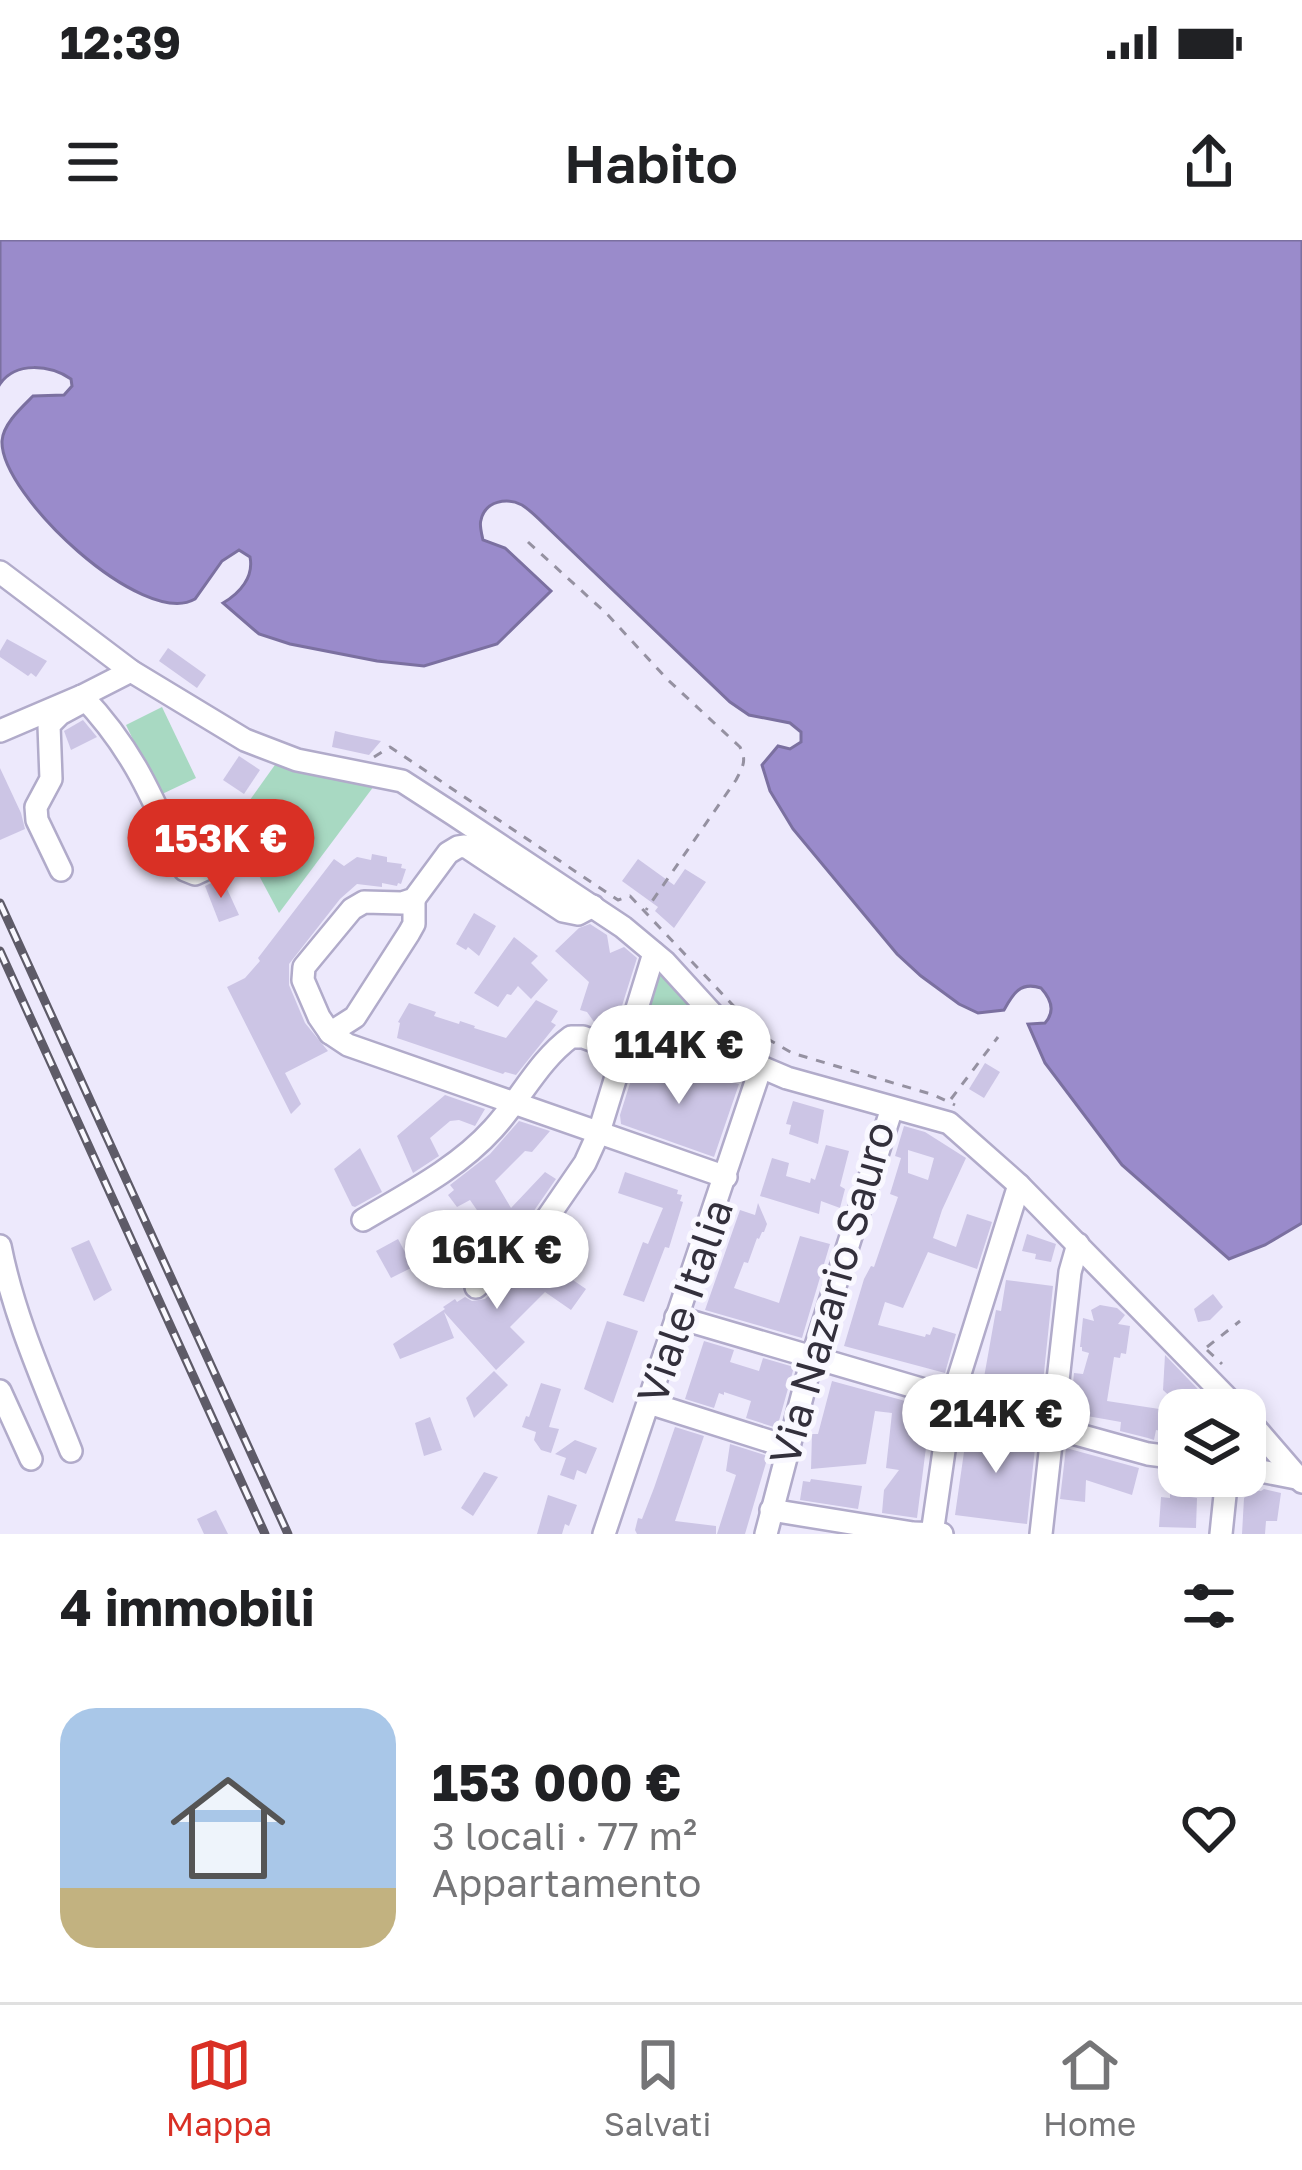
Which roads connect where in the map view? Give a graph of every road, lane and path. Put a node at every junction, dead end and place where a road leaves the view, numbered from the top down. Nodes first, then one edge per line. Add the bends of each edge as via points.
1 (528, 542) dead end
2 (0, 572) edge
3 (131, 671) junction
4 (84, 698) junction
5 (0, 731) edge
6 (225, 860) dead end
7 (61, 870) dead end
8 (414, 899) junction
9 (592, 907) junction
10 (645, 911) dead end
11 (654, 953) junction
12 (998, 1037) dead end
13 (339, 1039) junction
14 (626, 1044) junction
15 (759, 1065) junction
16 (950, 1100) dead end
17 (512, 1102) junction
18 (892, 1108) junction
19 (599, 1132) junction
20 (726, 1177) junction
21 (1018, 1184) junction
22 (363, 1220) dead end
23 (1078, 1244) junction
24 (0, 1246) edge
25 (476, 1287) dead end
26 (676, 1318) junction
27 (1240, 1321) dead end
28 (1206, 1348) dead end
29 (813, 1355) junction
30 (1218, 1389) edge
31 (0, 1391) edge
32 (954, 1399) junction
33 (649, 1403) junction
34 (1054, 1428) junction
35 (1266, 1442) edge
36 (788, 1447) junction
37 (71, 1450) dead end
38 (1158, 1455) edge
39 (31, 1459) dead end
40 (1266, 1473) edge
41 (1299, 1480) edge
42 (1225, 1497) edge
43 (771, 1510) junction
44 (936, 1533) edge
45 (604, 1534) edge
46 (766, 1534) edge
47 (1041, 1534) edge
48 (1221, 1534) edge

1 - 10 path via 745,757
2 - 3 street
3 - 4 street
3 - 9 street via 265,750 402,781
4 - 5 street
4 - 6 street via 135,762 185,870 194,874
4 - 7 street via 50,725 51,779 36,807
8 - 9 street via 448,853 465,846 563,911
8 - 13 street via 414,924
8 - 13 street via 352,909 304,967 319,1017
9 - 11 street
11 - 14 street
11 - 15 street
12 - 16 path
13 - 17 street
14 - 15 street
14 - 17 street via 571,1037
14 - 19 street
15 - 18 street, Via Nazario Sauro
15 - 20 street, Viale Italia
17 - 19 street
17 - 22 street via 489,1134
18 - 21 street via 949,1123
18 - 29 street, Via Nazario Sauro
19 - 20 street
19 - 25 street via 543,1225
20 - 26 street, Viale Italia
21 - 23 street
21 - 32 street
23 - 30 street
23 - 34 street
24 - 37 street via 20,1323
26 - 29 street
26 - 33 street, Viale Italia
27 - 28 path
29 - 32 street
29 - 36 street, Via Nazario Sauro
31 - 39 street
32 - 34 street
32 - 44 street
33 - 36 street
33 - 45 street, Viale Italia
34 - 38 street
34 - 47 street
35 - 41 street
36 - 43 street, Via Nazario Sauro
40 - 41 street
42 - 48 street
43 - 44 street
43 - 46 street, Via Nazario Sauro

